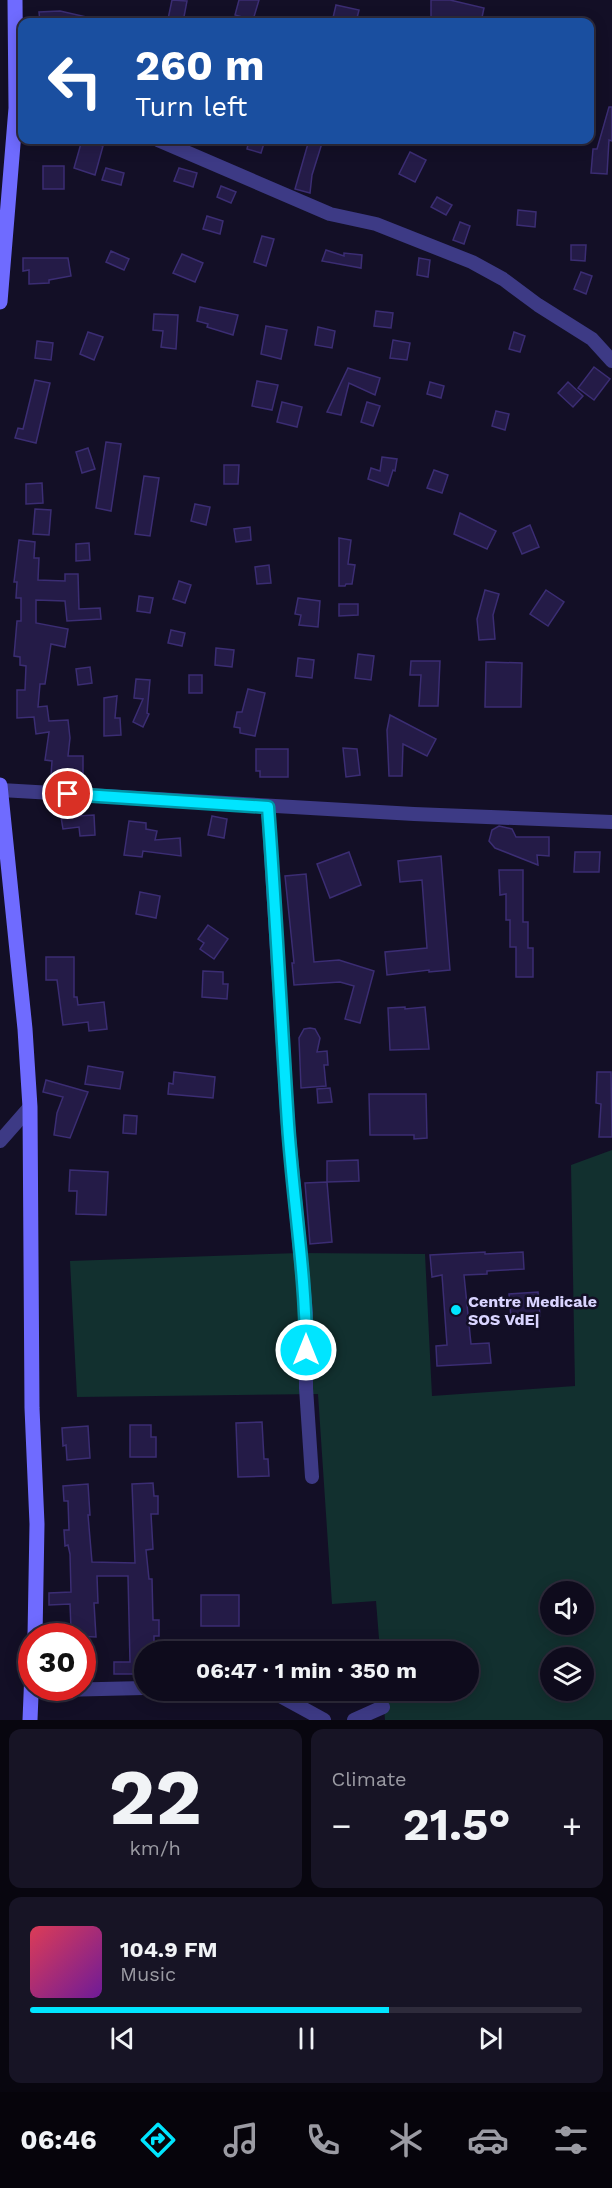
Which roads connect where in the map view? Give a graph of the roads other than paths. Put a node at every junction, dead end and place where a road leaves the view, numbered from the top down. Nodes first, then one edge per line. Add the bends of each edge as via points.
1 (15, 0) edge
2 (18, 82) edge
3 (18, 119) edge
4 (168, 144) edge
5 (0, 302) edge
6 (612, 361) edge
7 (0, 787) edge
8 (268, 807) junction
9 (612, 822) edge
10 (30, 1107) junction
11 (0, 1141) edge
12 (312, 1477) dead end
13 (35, 1623) edge
14 (134, 1688) edge
15 (96, 1689) edge
16 (31, 1701) edge
17 (289, 1701) edge
18 (383, 1707) dead end
19 (30, 1720) edge
20 (324, 1720) edge
21 (354, 1720) edge

1 - 2 main road
3 - 5 main road
4 - 6 street via 330,214 376,224 472,262 592,339
7 - 8 street
7 - 10 main road via 26,1029
8 - 9 street
8 - 12 street via 288,1126 306,1313
10 - 11 street
10 - 13 main road
14 - 15 street
16 - 19 main road
17 - 20 street
18 - 21 street

